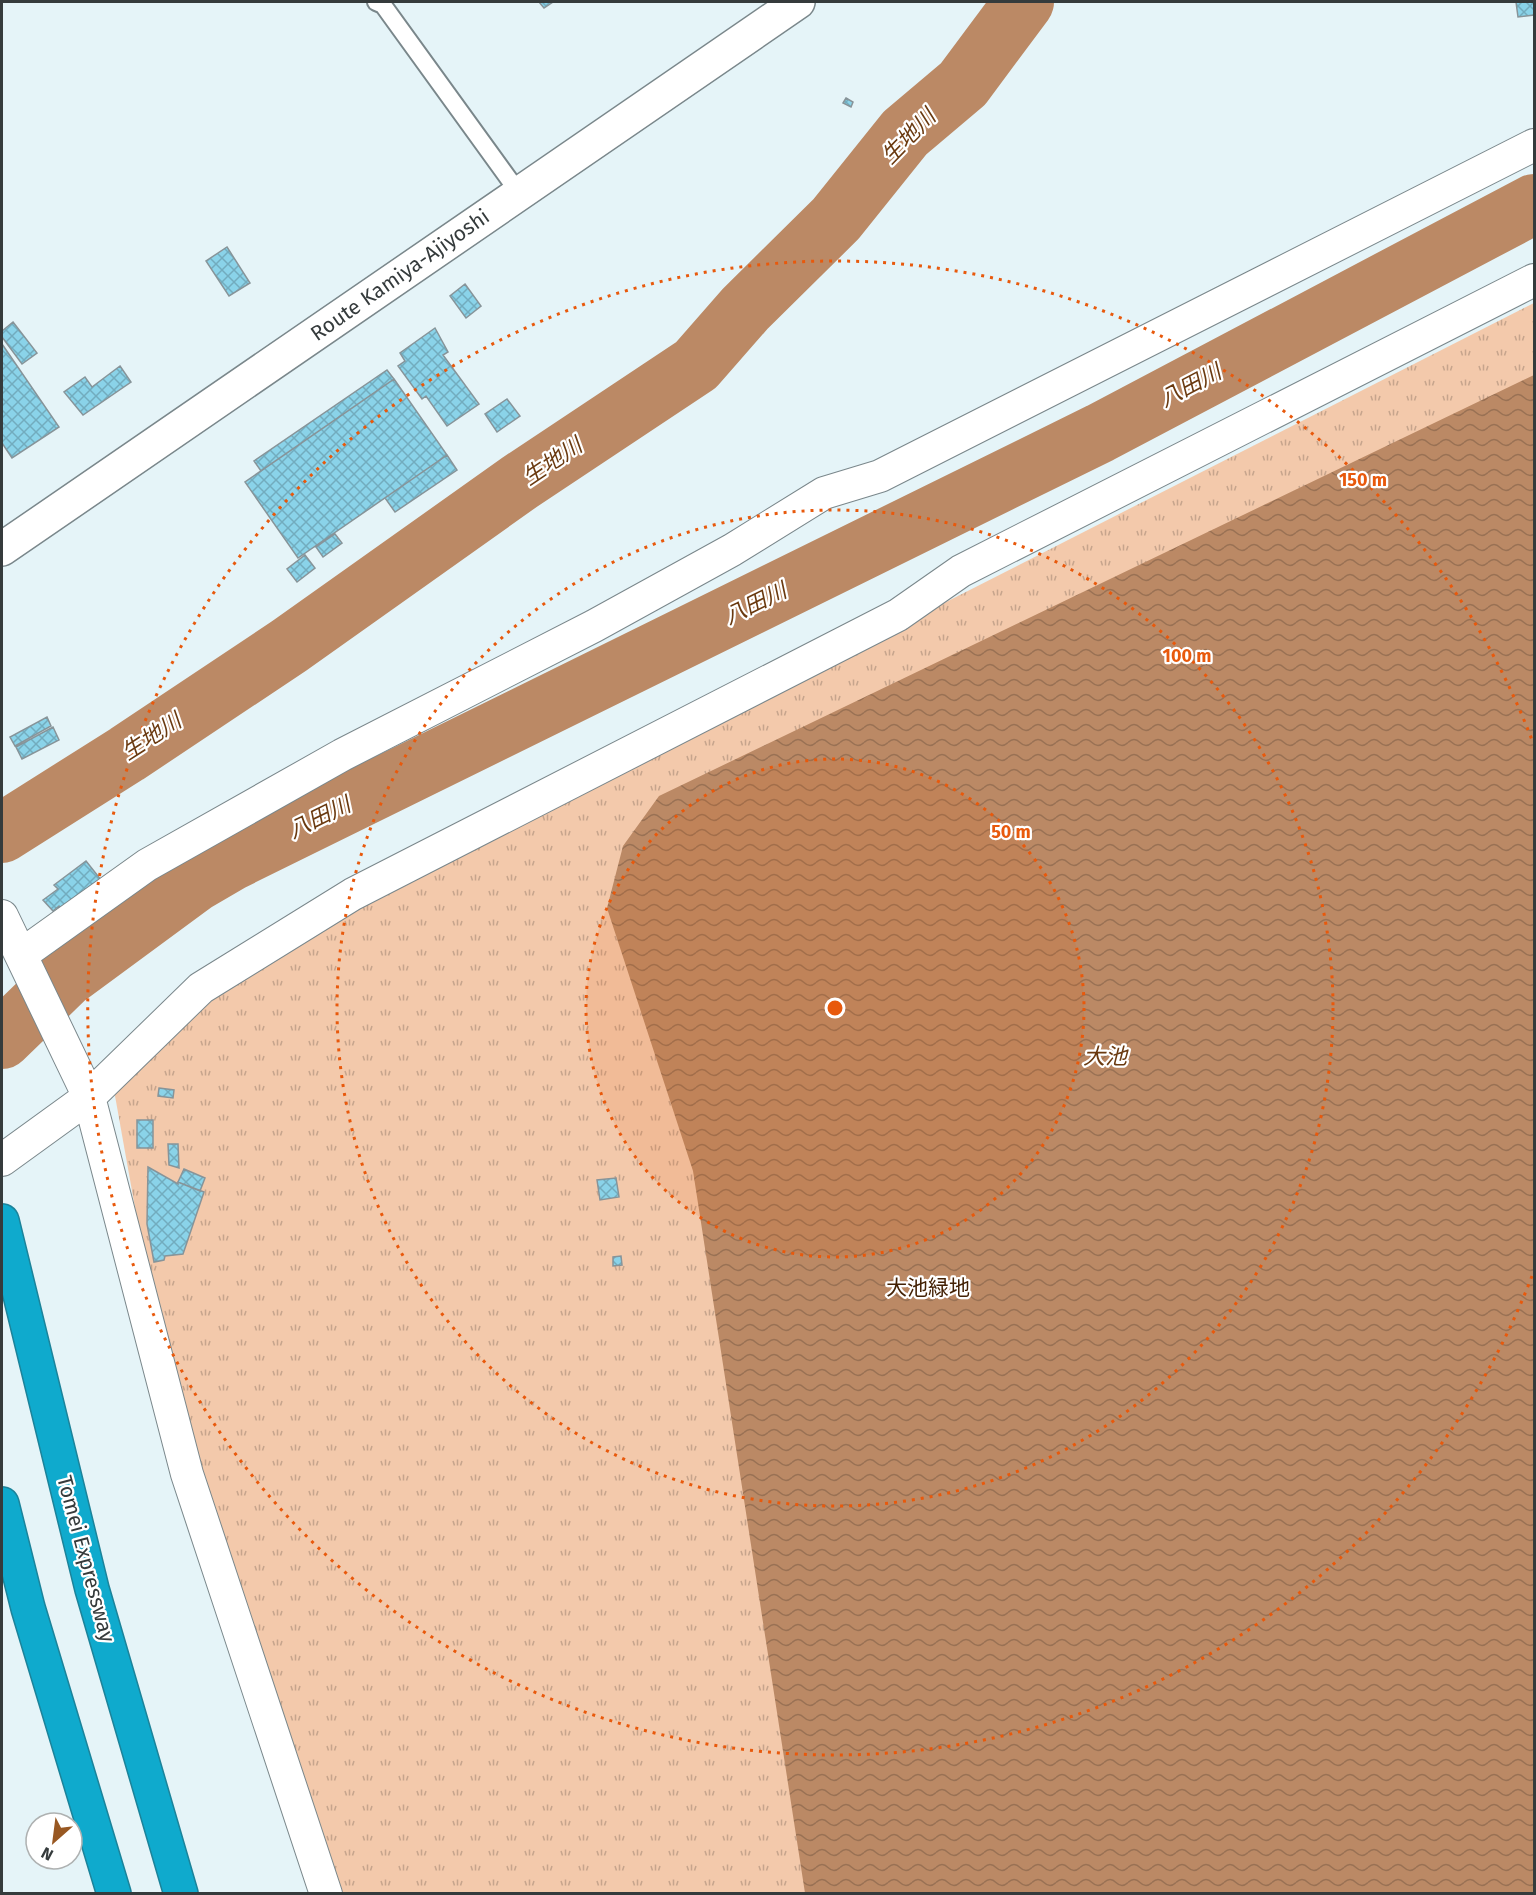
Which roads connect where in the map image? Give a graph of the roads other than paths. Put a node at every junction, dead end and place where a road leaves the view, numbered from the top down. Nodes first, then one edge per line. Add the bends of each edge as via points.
1 (376, 2) edge
2 (798, 2) edge
3 (1534, 145) edge
4 (519, 193) junction
5 (1534, 280) edge
6 (2, 549) edge
7 (2, 915) edge
8 (21, 955) junction
9 (89, 1097) junction
10 (2, 1160) edge
11 (2, 1221) edge
12 (2, 1504) edge
13 (114, 1893) edge
14 (181, 1893) edge
15 (326, 1893) edge

1 - 4 lane via 382,5
2 - 4 main road, Route Kamiya-Ajiyoshi
3 - 8 street via 880,476 824,493 732,550 594,626 342,755 147,866
4 - 6 main road, Route Kamiya-Ajiyoshi
5 - 9 street via 961,571 898,615 353,894 201,988
7 - 8 street
8 - 9 street
9 - 10 street
9 - 15 street via 187,1474
11 - 14 highway, Tomei Expressway via 92,1589
12 - 13 highway via 28,1608

